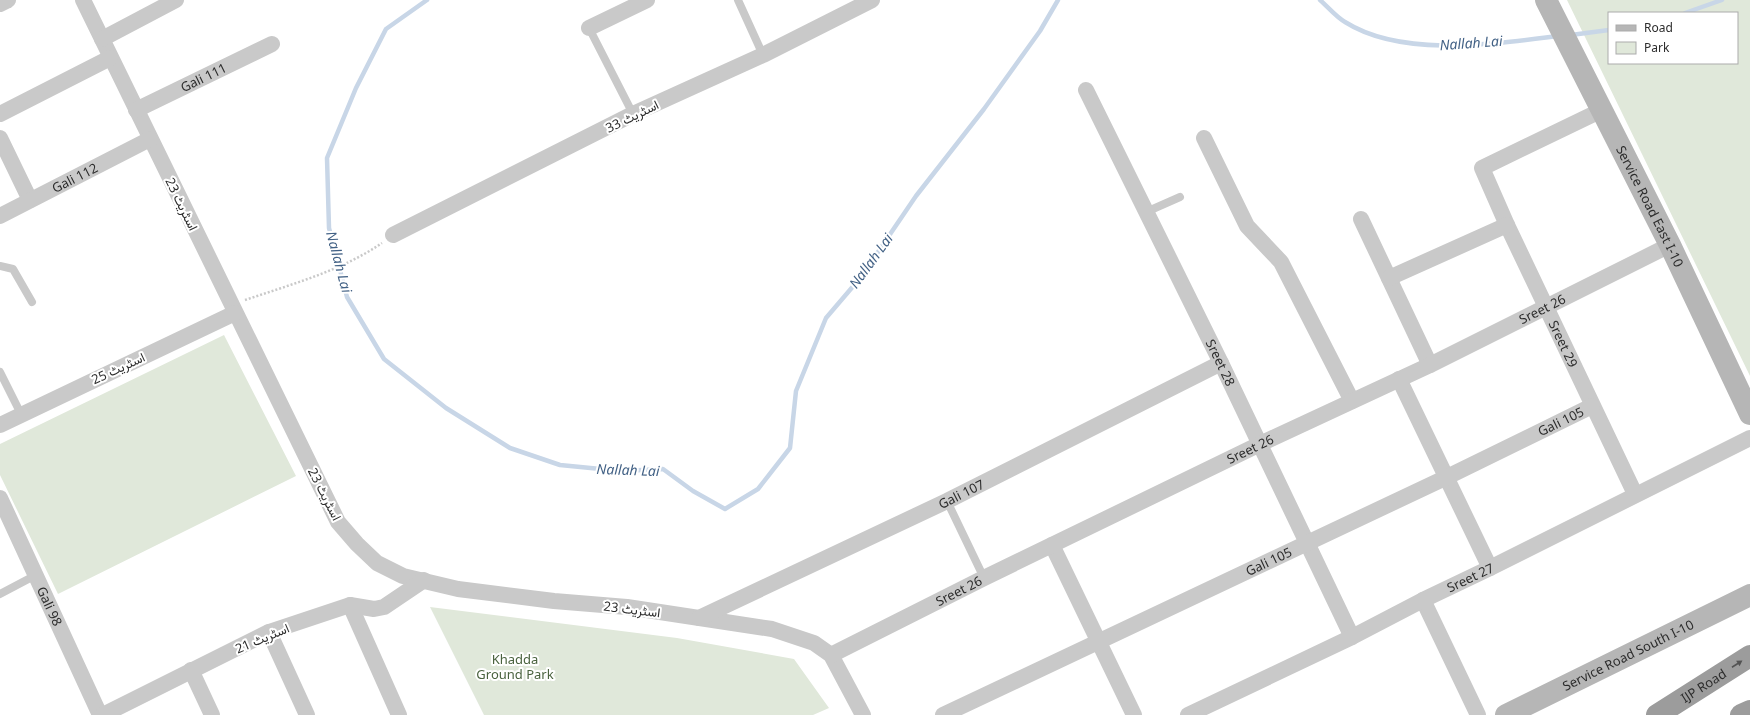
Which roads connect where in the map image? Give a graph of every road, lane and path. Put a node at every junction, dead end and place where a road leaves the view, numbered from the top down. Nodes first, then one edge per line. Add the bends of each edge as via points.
1 (8, 0) edge
2 (83, 0) edge
3 (176, 0) edge
4 (647, 0) edge
5 (738, 0) edge
6 (872, 0) edge
7 (1546, 0) edge
8 (0, 4) edge
9 (589, 28) joint
10 (102, 38) junction
11 (272, 44) dead end
12 (763, 55) junction
13 (110, 58) junction
14 (1086, 90) dead end
15 (136, 110) junction
16 (1602, 110) junction
17 (0, 114) edge
18 (633, 114) junction
19 (0, 138) edge
20 (1204, 138) dead end
21 (150, 139) junction
22 (1180, 198) dead end
23 (30, 200) junction
24 (1146, 212) junction
25 (0, 216) edge
26 (1361, 220) dead end
27 (1507, 225) junction
28 (393, 235) joint
29 (1670, 244) junction
30 (0, 266) edge
31 (1389, 278) junction
32 (32, 302) dead end
33 (1545, 307) junction
34 (233, 308) junction
35 (1221, 363) junction
36 (1430, 365) junction
37 (0, 372) edge
38 (1399, 379) junction
39 (1352, 401) junction
40 (1592, 406) junction
41 (21, 414) junction
42 (1750, 414) edge
43 (0, 425) edge
44 (1750, 438) edge
45 (1260, 444) junction
46 (1445, 478) junction
47 (1634, 494) junction
48 (0, 498) edge
49 (947, 501) junction
50 (1308, 543) junction
51 (1052, 545) junction
52 (1490, 568) junction
53 (36, 575) junction
54 (984, 578) junction
55 (424, 580) junction
56 (0, 594) edge
57 (1750, 595) edge
58 (1423, 600) junction
59 (350, 605) junction
60 (699, 618) junction
61 (270, 632) junction
62 (1352, 637) junction
63 (1100, 642) junction
64 (831, 654) junction
65 (1750, 656) edge
66 (191, 670) junction
67 (1750, 711) edge
68 (100, 715) edge
69 (103, 715) edge
70 (212, 715) edge
71 (308, 715) edge
72 (399, 715) edge
73 (862, 715) edge
74 (943, 715) edge
75 (1134, 715) edge
76 (1188, 715) edge
77 (1478, 715) edge
78 (1506, 715) edge
79 (1658, 715) edge
80 (1741, 715) edge

1 - 8 street
2 - 10 street, اسٹریٹ 23
3 - 10 street
4 - 9 street
5 - 12 lane
6 - 12 street, اسٹریٹ 33
7 - 16 main road, Service Road East I-10
9 - 18 lane
10 - 13 street, اسٹریٹ 23
11 - 15 street, Gali 111
12 - 18 street, اسٹریٹ 33
13 - 15 street, اسٹریٹ 23
13 - 17 street
14 - 24 street, Sreet 28
15 - 21 street, اسٹریٹ 23
16 - 27 street, Sreet 29 via 1484,165 1482,172
16 - 29 main road, Service Road East I-10
18 - 28 street, اسٹریٹ 33
19 - 23 street
20 - 39 street via 1247,226 1281,262
21 - 23 street, Gali 112
21 - 34 street, اسٹریٹ 23
22 - 24 lane
23 - 25 street, Gali 112
24 - 35 street, Sreet 28
26 - 31 street
27 - 31 street
27 - 33 street, Sreet 29
28 - 34 path via 364,255
29 - 33 street, Sreet 26
29 - 42 main road, Service Road East I-10
30 - 32 lane via 13,269
31 - 36 street
33 - 36 street, Sreet 26
33 - 40 street, Sreet 29
34 - 41 street, اسٹریٹ 25
34 - 55 street, اسٹریٹ 23 via 338,522 377,563 402,576
35 - 45 street, Sreet 28
35 - 49 street, Gali 107
36 - 38 street, Sreet 26
37 - 41 lane
38 - 39 street, Sreet 26
38 - 46 street
39 - 45 street, Sreet 26
40 - 46 street, Gali 105
40 - 47 street, Sreet 29
41 - 43 street, اسٹریٹ 25
44 - 47 street, Sreet 27
45 - 50 street, Sreet 28
45 - 51 street, Sreet 26
46 - 50 street, Gali 105
46 - 52 street
47 - 52 street, Sreet 27
48 - 53 street, Gali 98
49 - 54 lane
49 - 60 street, Gali 107
50 - 62 street, Sreet 28
50 - 63 street, Gali 105
51 - 54 street, Sreet 26
51 - 63 street
52 - 58 street, Sreet 27
53 - 56 lane
53 - 68 street, Gali 98
54 - 64 street, Sreet 26
55 - 59 street, اسٹریٹ 21 via 384,607 374,609
55 - 60 street, اسٹریٹ 23 via 458,589 627,607
57 - 78 main road, Service Road South I-10
58 - 62 street, Sreet 27
58 - 77 street
59 - 61 street, اسٹریٹ 21
59 - 72 street
60 - 64 street, اسٹریٹ 23 via 772,629 814,643
61 - 66 street, اسٹریٹ 21
61 - 71 street
62 - 76 street, Sreet 27
63 - 74 street, Gali 105
63 - 75 street
64 - 73 street
79 -> 65 highway, IJP Road
66 - 69 street, اسٹریٹ 21
66 - 70 street
67 - 80 highway

